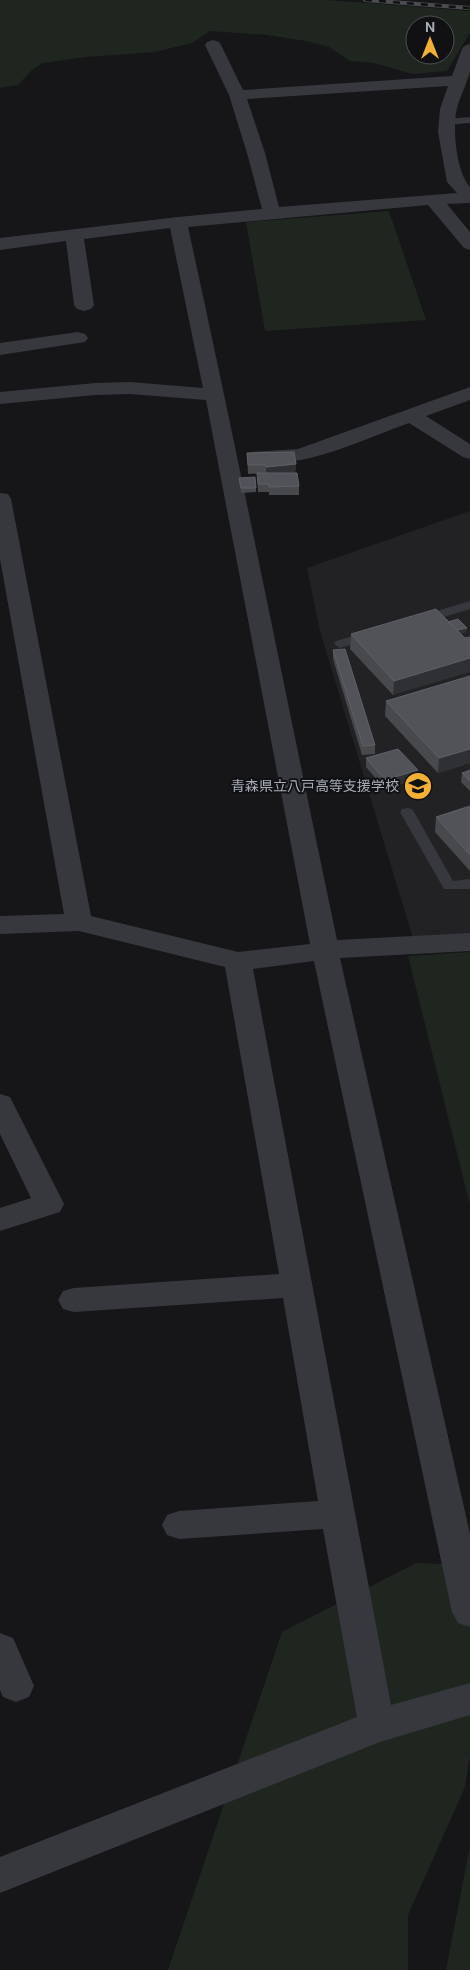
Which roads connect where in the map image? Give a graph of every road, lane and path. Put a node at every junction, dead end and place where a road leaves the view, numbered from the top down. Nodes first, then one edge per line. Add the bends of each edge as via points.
1 (213, 44) dead end
2 (470, 49) edge
3 (457, 81) junction
4 (237, 96) junction
5 (470, 120) edge
6 (447, 122) junction
7 (470, 198) edge
8 (433, 199) junction
9 (272, 214) junction
10 (178, 222) junction
11 (74, 234) junction
12 (0, 244) edge
13 (470, 244) edge
14 (84, 305) dead end
15 (78, 338) dead end
16 (0, 349) edge
17 (470, 393) edge
18 (214, 395) junction
19 (0, 398) edge
20 (411, 415) junction
21 (470, 453) edge
22 (228, 458) junction
23 (0, 500) edge
24 (470, 605) edge
25 (405, 625) edge
26 (386, 630) edge
27 (340, 644) dead end
28 (407, 812) dead end
29 (470, 884) edge
30 (79, 922) junction
31 (0, 924) edge
32 (470, 942) edge
33 (325, 950) junction
34 (238, 961) junction
35 (0, 1104) edge
36 (0, 1220) edge
37 (296, 1285) junction
38 (74, 1300) dead end
39 (337, 1514) junction
40 (179, 1525) dead end
41 (470, 1612) edge
42 (0, 1649) edge
43 (16, 1686) dead end
44 (470, 1699) edge
45 (377, 1726) junction
46 (0, 1875) edge

1 - 4 street
2 - 3 street
3 - 4 street
3 - 6 street
4 - 9 street
5 - 6 lane
6 - 7 street via 456,182
7 - 8 street
8 - 9 street
8 - 13 street
9 - 10 street
10 - 11 street
10 - 18 street
11 - 12 street
11 - 14 street
15 - 16 street
17 - 20 street
18 - 19 street via 130,388
18 - 22 street
20 - 21 street
20 - 22 street via 301,454
22 - 33 street
23 - 30 street
24 - 25 lane
26 - 27 lane
28 - 29 lane via 449,886
30 - 31 street
30 - 34 street
32 - 33 street
33 - 34 street
33 - 41 street
34 - 37 street
35 - 36 street via 50,1204
37 - 38 street
37 - 39 street
39 - 40 street
39 - 45 street
42 - 43 street
44 - 45 street
45 - 46 street

